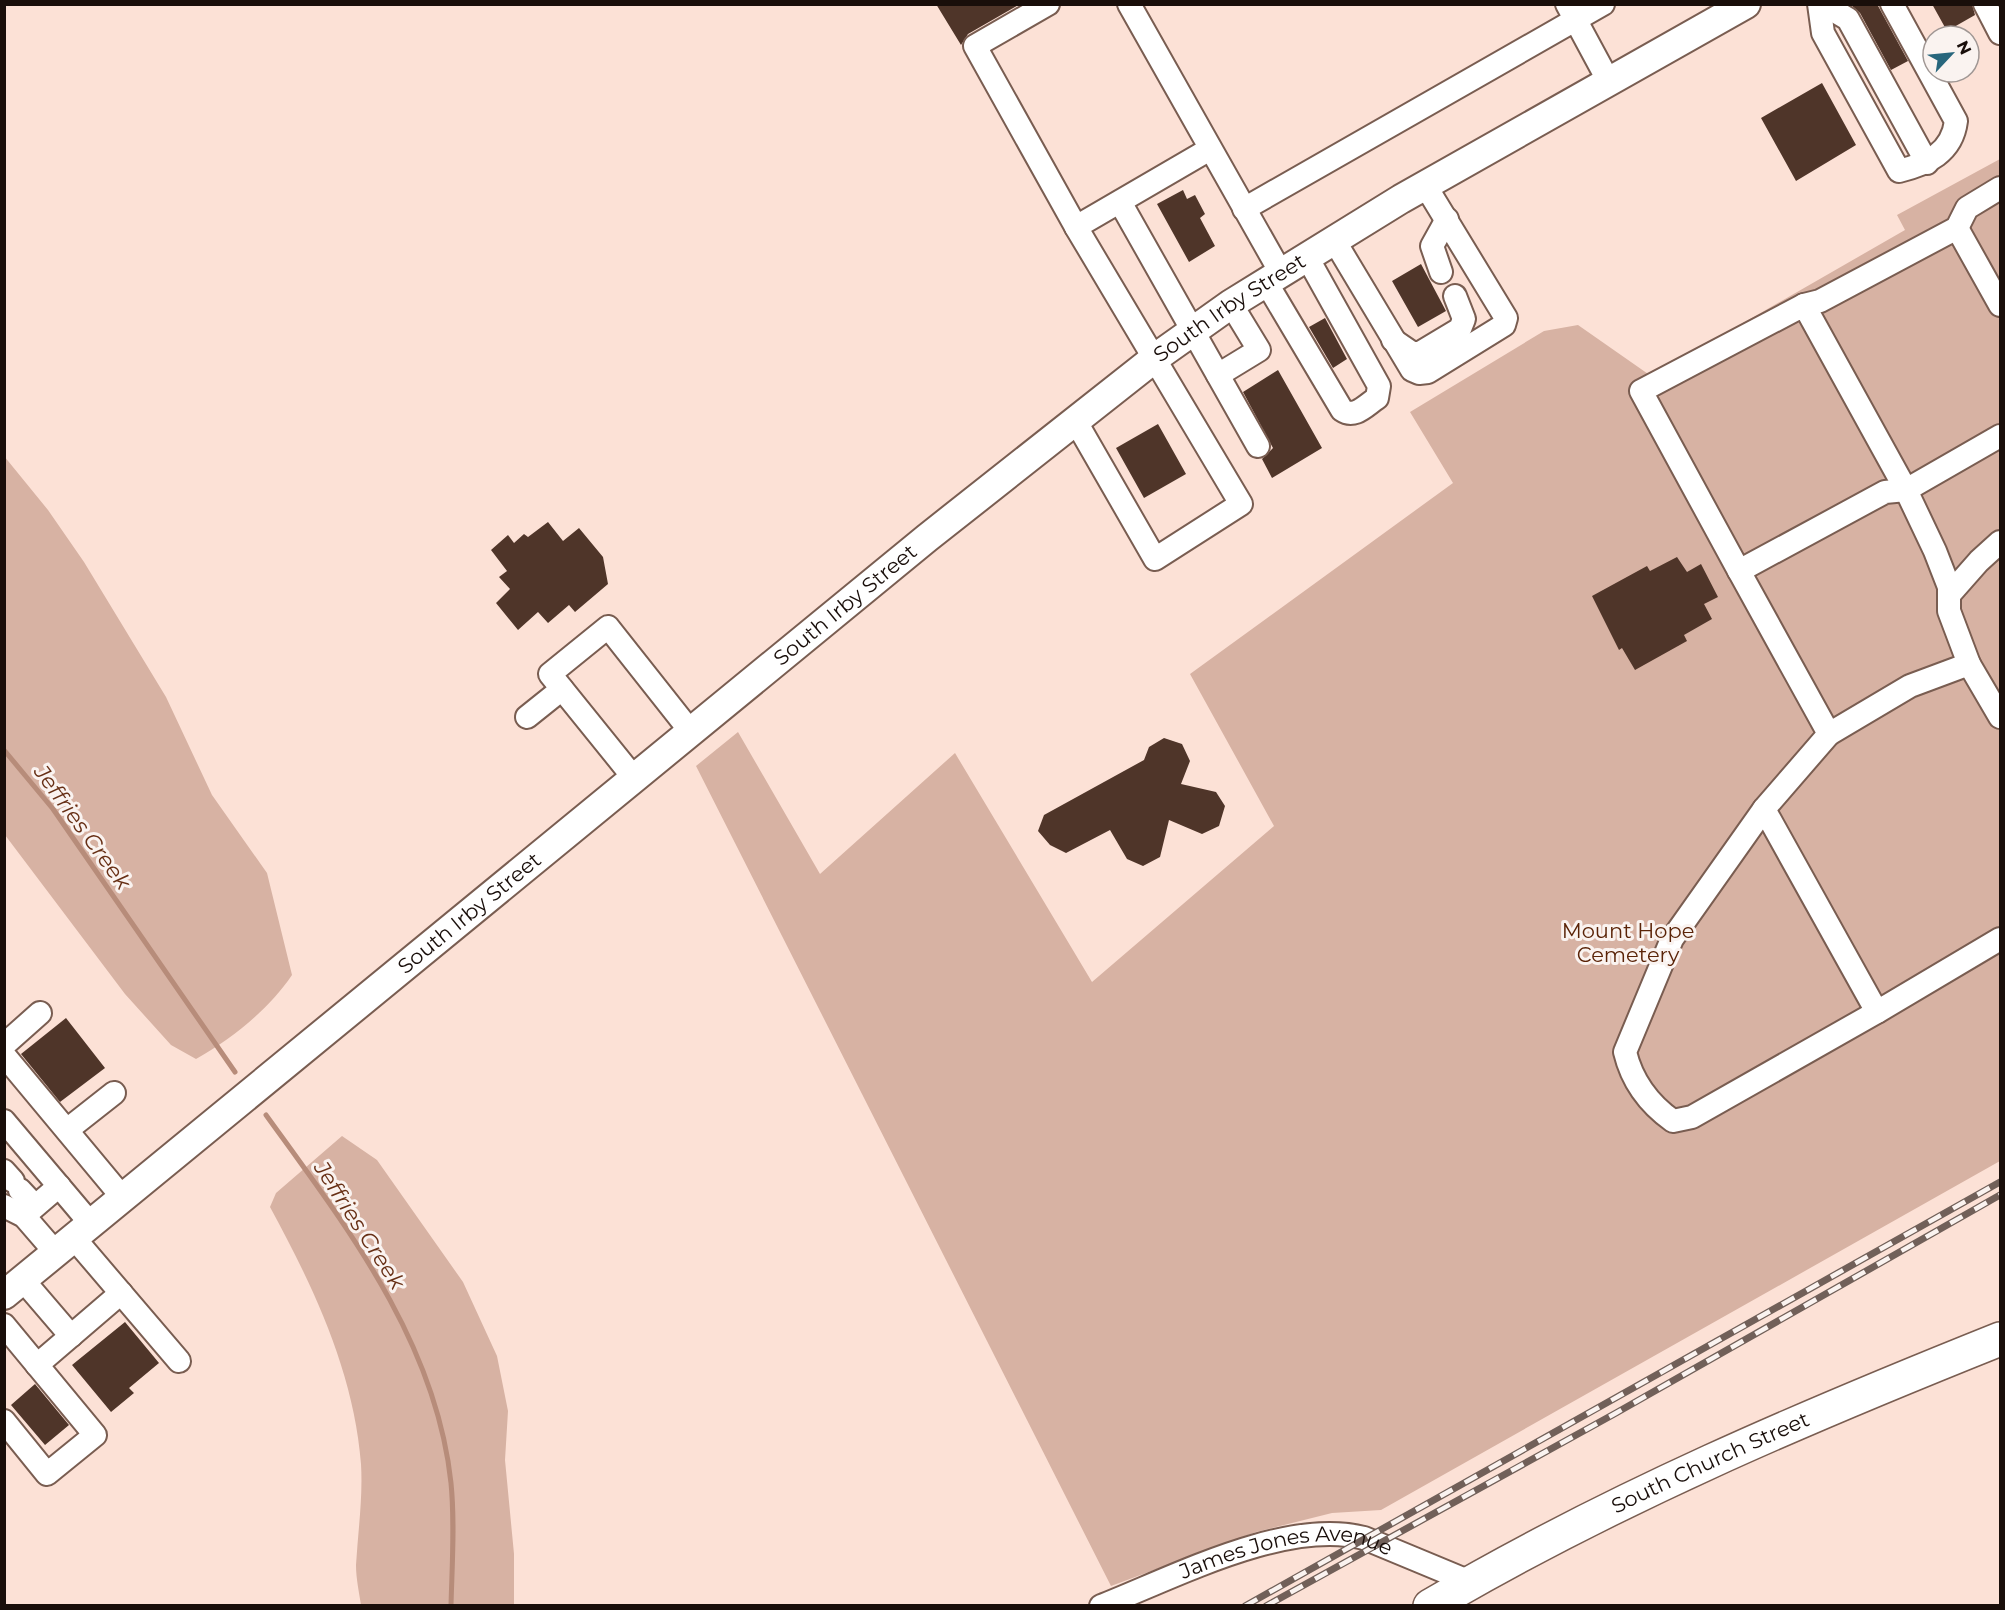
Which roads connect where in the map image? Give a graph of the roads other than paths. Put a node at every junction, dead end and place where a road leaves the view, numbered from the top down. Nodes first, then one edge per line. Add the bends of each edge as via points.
1 (1048, 4) edge
2 (1129, 4) edge
3 (1603, 4) edge
4 (1746, 4) edge
5 (1821, 4) edge
6 (1892, 4) edge
7 (1984, 4) edge
8 (1571, 12) edge
9 (2001, 33) edge
10 (1609, 82) junction
11 (1210, 149) junction
12 (1425, 185) junction
13 (2001, 188) edge
14 (1120, 202) junction
15 (1244, 209) junction
16 (1447, 219) junction
17 (1076, 227) junction
18 (1957, 228) junction
19 (1334, 240) junction
20 (1307, 256) junction
21 (1441, 272) dead end
22 (1273, 277) junction
23 (1455, 296) dead end
24 (1231, 304) junction
25 (1804, 305) junction
26 (2001, 305) edge
27 (1193, 330) junction
28 (1392, 339) junction
29 (1155, 358) junction
30 (1218, 375) junction
31 (1075, 420) junction
32 (2001, 436) edge
33 (1258, 446) dead end
34 (1906, 489) junction
35 (2001, 542) edge
36 (1935, 551) junction
37 (1979, 561) junction
38 (1739, 571) junction
39 (1949, 595) junction
40 (1969, 664) junction
41 (562, 689) junction
42 (527, 717) dead end
43 (2001, 717) edge
44 (691, 732) junction
45 (1828, 734) junction
46 (634, 778) junction
47 (1764, 809) junction
48 (2001, 939) edge
49 (1877, 1011) junction
50 (40, 1013) dead end
51 (4, 1045) edge
52 (4, 1055) edge
53 (114, 1093) dead end
54 (4, 1121) edge
55 (67, 1130) junction
56 (59, 1186) junction
57 (17, 1195) edge
58 (123, 1198) junction
59 (74, 1238) junction
60 (9, 1291) edge
61 (121, 1293) junction
62 (4, 1325) edge
63 (71, 1336) junction
64 (2001, 1339) edge
65 (179, 1361) dead end
66 (37, 1365) junction
67 (4, 1421) edge
68 (1470, 1582) junction
69 (1101, 1605) edge
70 (1430, 1605) edge

1 - 17 street via 975,46
2 - 11 street
3 - 8 street
4 - 10 main road, South Irby Street
5 - 6 street via 1848,19 1928,163 1950,141 1956,121
7 - 9 street
8 - 10 street
8 - 15 street
10 - 12 main road, South Irby Street
11 - 14 street
11 - 15 street
12 - 16 street
12 - 19 main road, South Irby Street
13 - 18 street via 1967,208
14 - 17 street
14 - 27 street
15 - 22 street
16 - 21 street via 1432,246
16 - 28 street via 1504,310 1504,325 1428,372 1412,369
17 - 29 street
18 - 25 street via 1820,301
18 - 26 street
19 - 20 main road, South Irby Street
19 - 28 street
20 - 22 main road, South Irby Street
20 - 22 street via 1379,386 1377,398 1355,414 1342,410
22 - 24 main road, South Irby Street
23 - 28 street via 1464,319 1460,329 1420,352 1412,353
24 - 27 main road, South Irby Street
24 - 30 street via 1259,351
25 - 34 street
25 - 38 street via 1641,391
27 - 29 main road, South Irby Street
27 - 30 street
29 - 31 main road, South Irby Street
29 - 31 street via 1241,504 1155,559
30 - 33 street
31 - 44 main road, South Irby Street
32 - 34 street
34 - 36 street
34 - 38 street via 1885,492
35 - 37 street
36 - 37 street
36 - 39 street via 1946,575
37 - 39 street
38 - 45 street
39 - 40 street via 1949,610
40 - 43 street
40 - 45 street via 1910,686
41 - 42 street
41 - 44 street via 550,674 608,627
41 - 46 street
44 - 46 main road, South Irby Street
45 - 47 street
46 - 58 main road, South Irby Street
47 - 49 street
47 - 49 street via 1672,939 1625,1052 1629,1067 1656,1109 1673,1121 1692,1117
48 - 49 street
50 - 51 street
52 - 55 street
53 - 55 street
54 - 56 street
55 - 58 street
56 - 57 street
56 - 59 street
57 - 59 street
58 - 59 main road, South Irby Street
59 - 60 main road, South Irby Street
59 - 61 street
60 - 63 street
61 - 63 street
61 - 65 street
62 - 66 street
63 - 66 street
64 - 68 highway, South Church Street via 1676,1475
66 - 67 street via 95,1435 47,1474
68 - 69 street, James Jones Avenue via 1364,1538 1323,1533 1260,1544
68 - 70 highway, South Church Street

